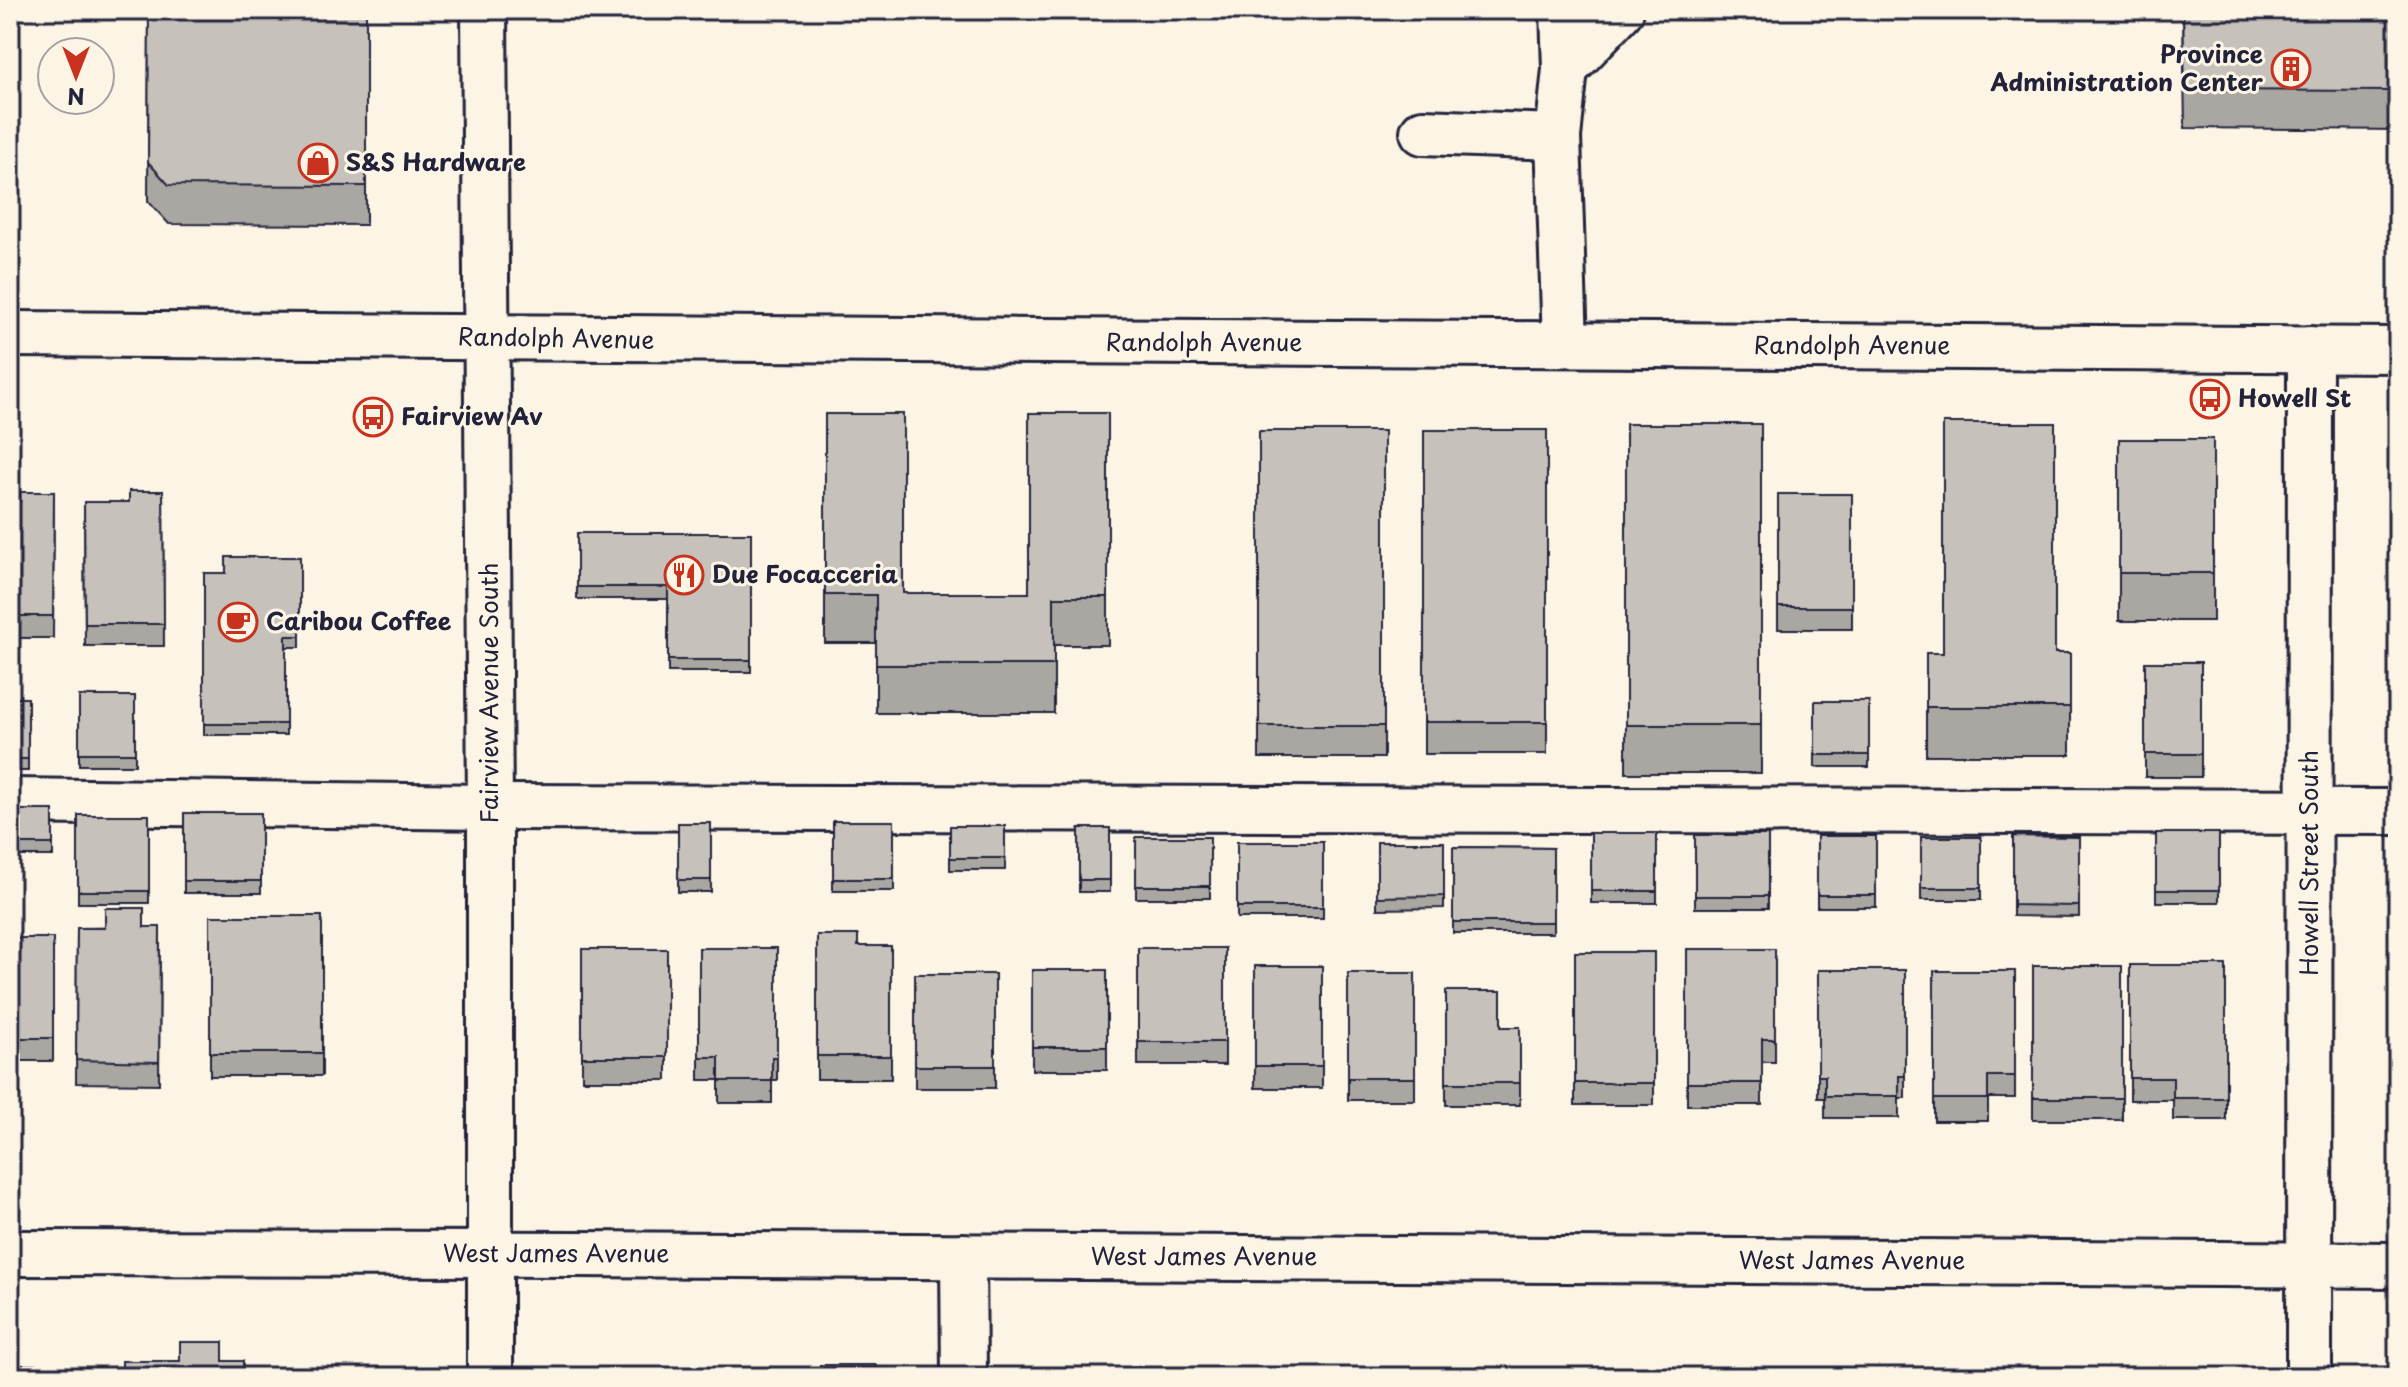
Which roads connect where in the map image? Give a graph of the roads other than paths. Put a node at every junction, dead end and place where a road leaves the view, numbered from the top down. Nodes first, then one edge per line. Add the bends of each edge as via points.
1 (484, 10) edge
2 (1563, 10) edge
3 (1621, 10) edge
4 (1565, 69) junction
5 (1423, 132) dead end
6 (1558, 137) junction
7 (10, 334) edge
8 (486, 338) junction
9 (1565, 344) junction
10 (2310, 349) junction
11 (2398, 350) edge
12 (10, 801) edge
13 (490, 807) junction
14 (2310, 812) junction
15 (2398, 812) edge
16 (10, 1253) edge
17 (490, 1255) junction
18 (963, 1256) junction
19 (2309, 1264) junction
20 (2398, 1265) edge
21 (490, 1377) edge
22 (964, 1377) edge
23 (2309, 1377) edge

1 - 8 street, Fairview Avenue South
2 - 4 street
3 - 4 street
4 - 6 street
5 - 6 street
6 - 9 street
7 - 8 street, Randolph Avenue
8 - 9 street, Randolph Avenue
8 - 13 street, Fairview Avenue South
9 - 10 street, Randolph Avenue
10 - 11 street, Randolph Avenue
10 - 14 street, Howell Street South
12 - 13 street
13 - 14 street
13 - 17 street, Fairview Avenue South
14 - 15 street
14 - 19 street, Howell Street South
16 - 17 street, West James Avenue
17 - 18 street, West James Avenue
17 - 21 street, Fairview Avenue South
18 - 19 street, West James Avenue
18 - 22 street
19 - 20 street, West James Avenue
19 - 23 street, Howell Street South

